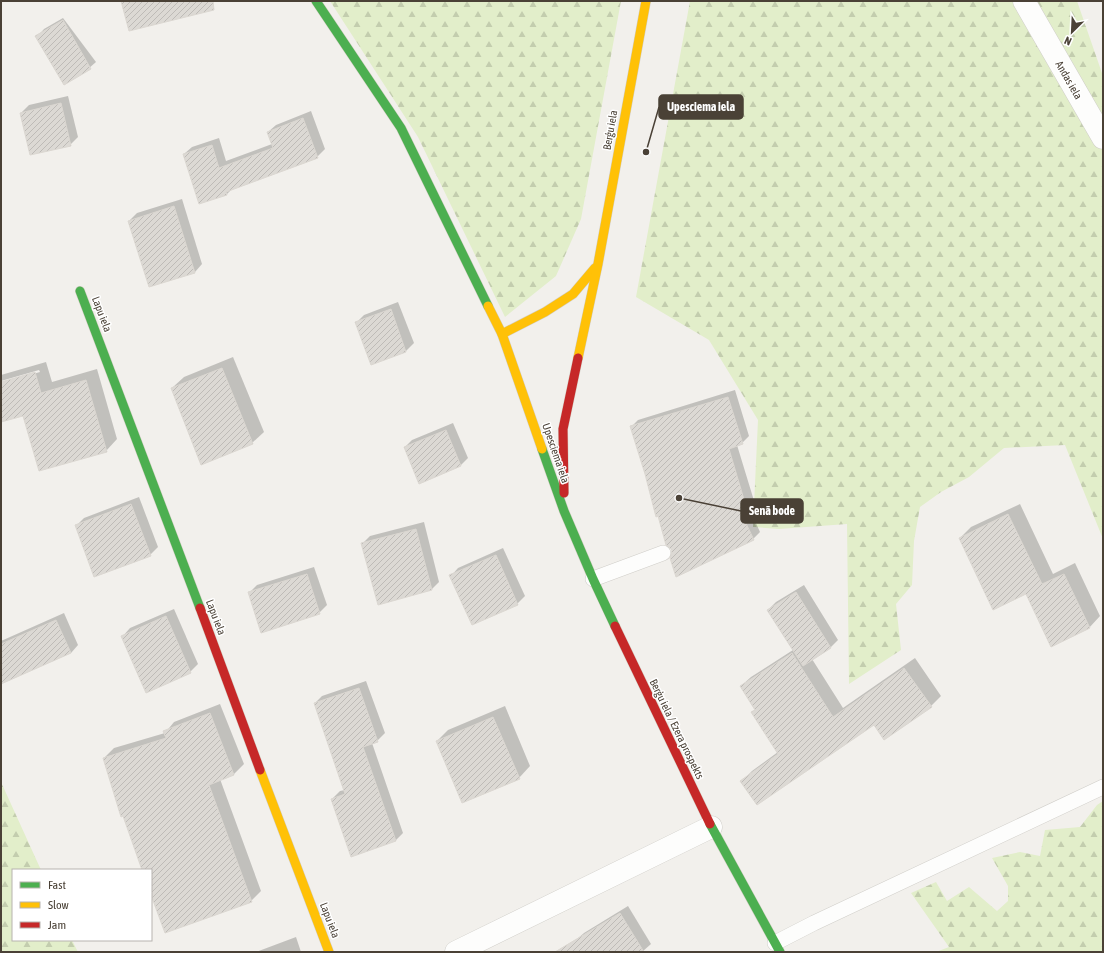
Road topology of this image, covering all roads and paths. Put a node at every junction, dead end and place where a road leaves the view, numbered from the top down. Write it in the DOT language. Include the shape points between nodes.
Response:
graph roads {
  1 [pos="316,1"];
  2 [pos="646,1"];
  3 [pos="1024,1"];
  4 [pos="1103,138"];
  5 [pos="598,264"];
  6 [pos="80,291"];
  7 [pos="502,334"];
  8 [pos="564,511"];
  9 [pos="663,553"];
  10 [pos="593,579"];
  11 [pos="1103,787"];
  12 [pos="711,826"];
  13 [pos="778,948"];
  14 [pos="329,952"];
  15 [pos="456,952"];
  1 -- 7 [label="street, Upesciema iela" via="401,128"];
  2 -- 5 [label="street, Berģu iela"];
  3 -- 4 [label="street, Andas iela"];
  5 -- 7 [label="street, Berģu iela" via="573,294"];
  5 -- 8 [label="street, Berģu iela" via="563,429"];
  6 -- 14 [label="street, Lapu iela"];
  7 -- 8 [label="street, Upesciema iela"];
  8 -- 10 [label="street, Berģu iela / Ezera prospekts"];
  9 -- 10 [label="lane"];
  10 -- 12 [label="street, Berģu iela / Ezera prospekts"];
  11 -- 13 [label="lane" via="814,923"];
  12 -- 13 [label="street, Berģu iela / Ezera prospekts"];
  12 -- 15 [label="street"];
}
